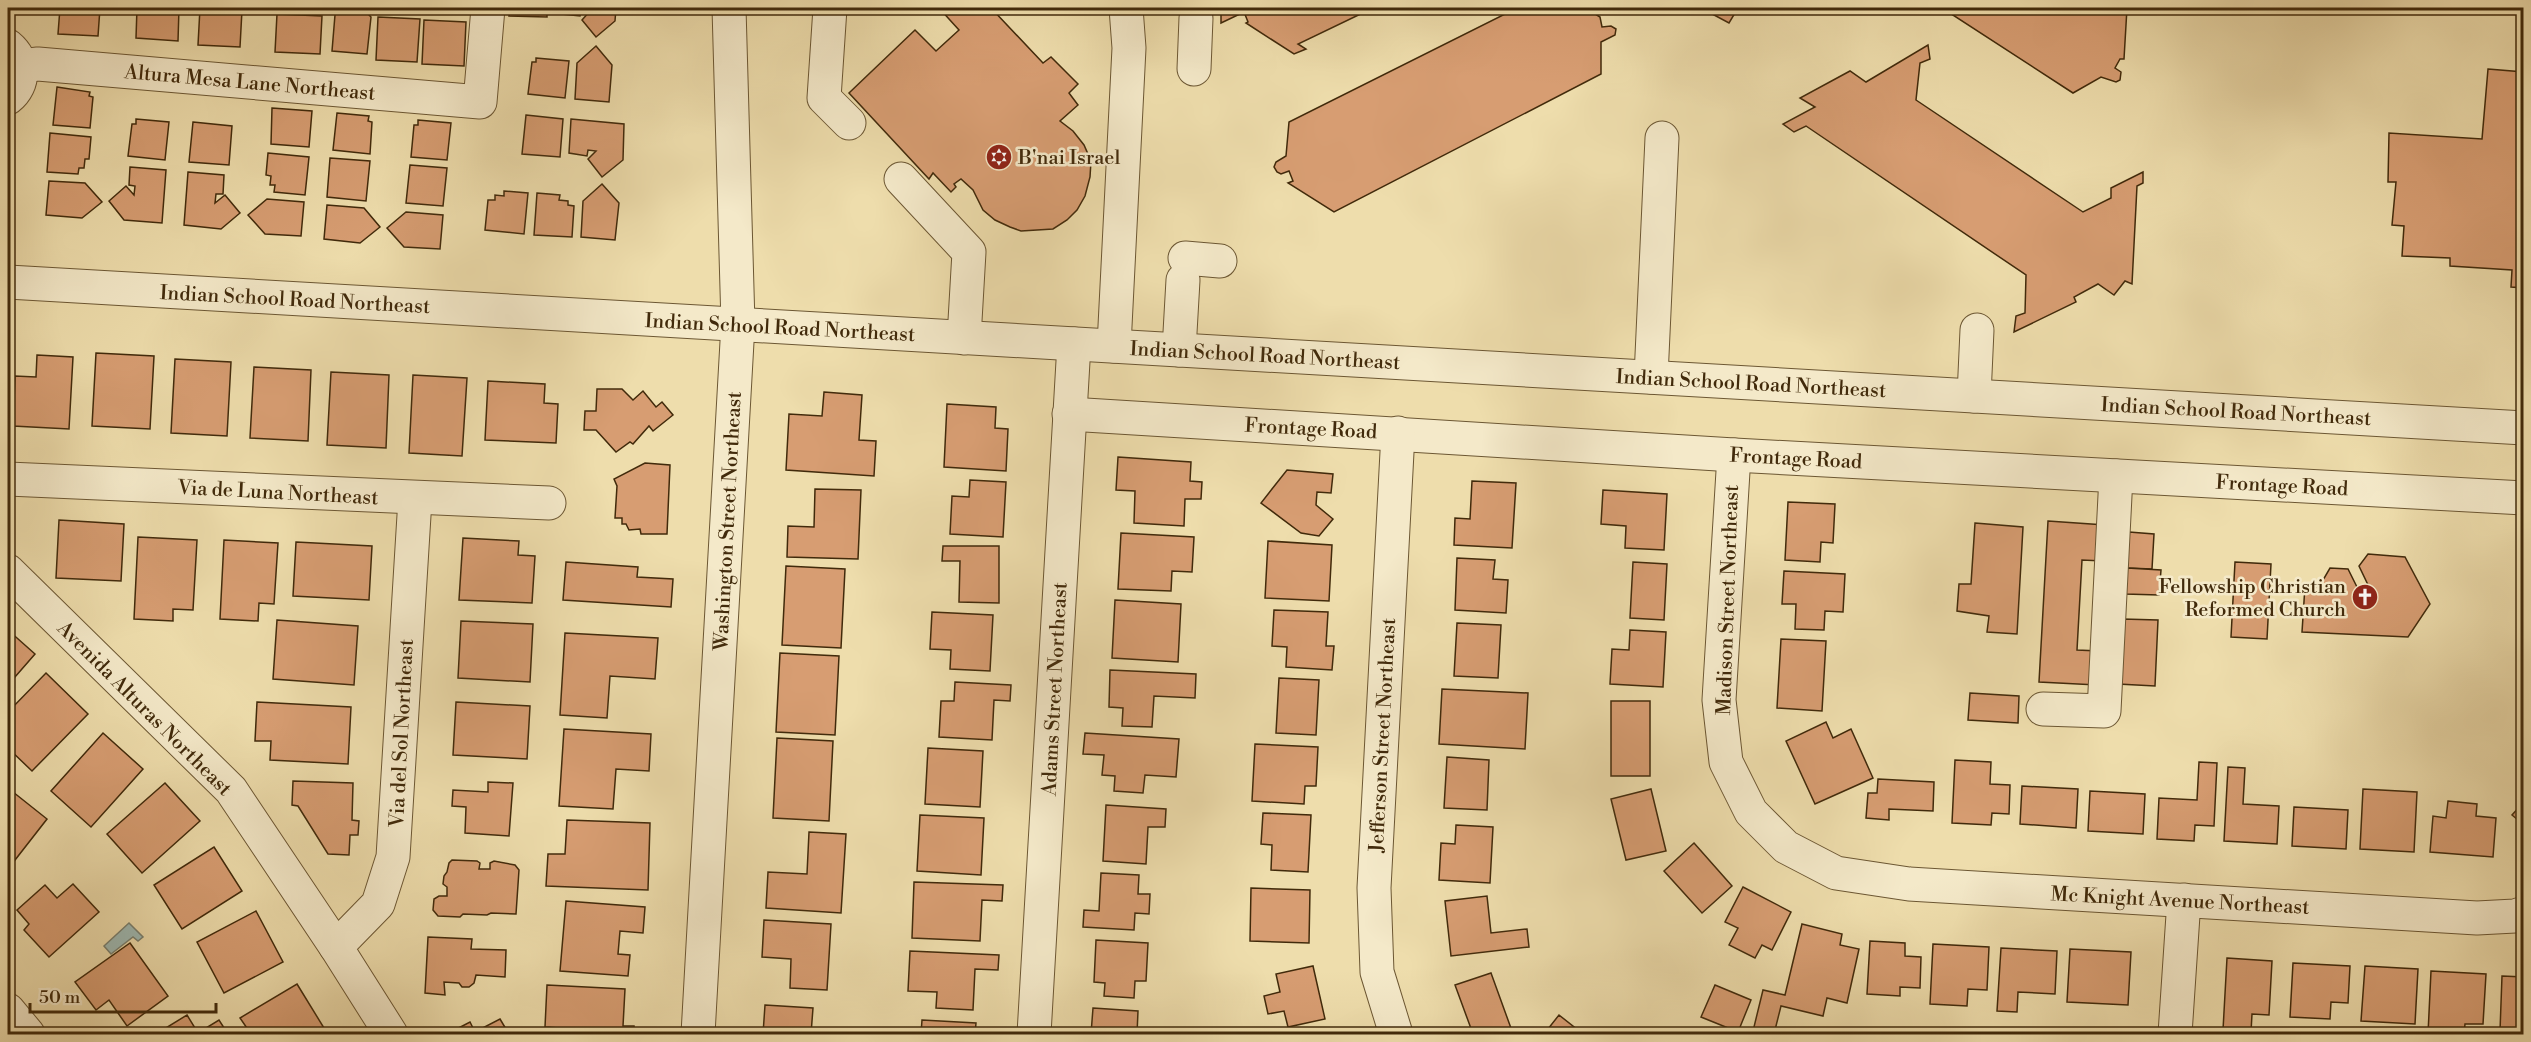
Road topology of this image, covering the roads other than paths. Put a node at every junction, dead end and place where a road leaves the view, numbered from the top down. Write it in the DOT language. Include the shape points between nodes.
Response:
graph roads {
  1 [pos="488,8"];
  2 [pos="729,8"];
  3 [pos="830,8"];
  4 [pos="1126,8"];
  5 [pos="1196,18"];
  6 [pos="1194,69"];
  7 [pos="11,85"];
  8 [pos="849,123"];
  9 [pos="1662,138"];
  10 [pos="902,179"];
  11 [pos="1220,261"];
  12 [pos="8,282"];
  13 [pos="738,324"];
  14 [pos="1977,330"];
  15 [pos="964,338"];
  16 [pos="1074,344"];
  17 [pos="1114,346"];
  18 [pos="1179,350"];
  19 [pos="1651,377"];
  20 [pos="1974,396"];
  21 [pos="1070,414"];
  22 [pos="2523,428"];
  23 [pos="1398,433"];
  24 [pos="1734,455"];
  25 [pos="2116,476"];
  26 [pos="8,479"];
  27 [pos="2523,498"];
  28 [pos="415,499"];
  29 [pos="549,503"];
  30 [pos="8,571"];
  31 [pos="2043,708"];
  32 [pos="1836,873"];
  33 [pos="2184,900"];
  34 [pos="2523,913"];
  35 [pos="336,947"];
  36 [pos="8,1011"];
  37 [pos="28,1035"];
  38 [pos="391,1035"];
  39 [pos="698,1035"];
  40 [pos="1034,1035"];
  41 [pos="1396,1035"];
  42 [pos="2175,1035"];
  1 -- 7 [label="street, Altura Mesa Lane Northeast" via="480,102 39,64"];
  2 -- 13 [label="street, Washington Street Northeast"];
  3 -- 8 [label="street" via="824,98"];
  4 -- 17 [label="street" via="1129,48"];
  5 -- 6 [label="street"];
  9 -- 19 [label="street"];
  10 -- 15 [label="street" via="969,252"];
  11 -- 18 [label="street" via="1184,269"];
  12 -- 13 [label="street, Indian School Road Northeast"];
  13 -- 15 [label="street, Indian School Road Northeast"];
  13 -- 39 [label="street, Washington Street Northeast"];
  14 -- 20 [label="street"];
  15 -- 16 [label="street, Indian School Road Northeast"];
  16 -- 17 [label="street, Indian School Road Northeast"];
  16 -- 21 [label="street, Adams Street Northeast"];
  17 -- 18 [label="street, Indian School Road Northeast"];
  18 -- 19 [label="street, Indian School Road Northeast"];
  19 -- 20 [label="street, Indian School Road Northeast"];
  20 -- 22 [label="street, Indian School Road Northeast"];
  21 -- 23 [label="street, Frontage Road"];
  21 -- 40 [label="street, Adams Street Northeast"];
  23 -- 24 [label="street, Frontage Road"];
  23 -- 41 [label="street, Jefferson Street Northeast" via="1374,888 1377,972"];
  24 -- 25 [label="street, Frontage Road"];
  24 -- 32 [label="street, Madison Street Northeast" via="1719,700 1726,762 1751,812 1786,847"];
  25 -- 27 [label="street, Frontage Road"];
  25 -- 31 [label="street" via="2104,711"];
  26 -- 28 [label="street, Via de Luna Northeast"];
  28 -- 29 [label="street, Via de Luna Northeast"];
  28 -- 35 [label="street, Via del Sol Northeast" via="393,857 378,904"];
  30 -- 35 [label="street, Avenida Alturas Northeast" via="231,790"];
  32 -- 33 [label="street, Mc Knight Avenue Northeast" via="1910,884"];
  33 -- 34 [label="street, Mc Knight Avenue Northeast" via="2477,918"];
  33 -- 42 [label="street"];
  35 -- 38 [label="street, Avenida Alturas Northeast"];
  36 -- 37 [label="street"];
}
